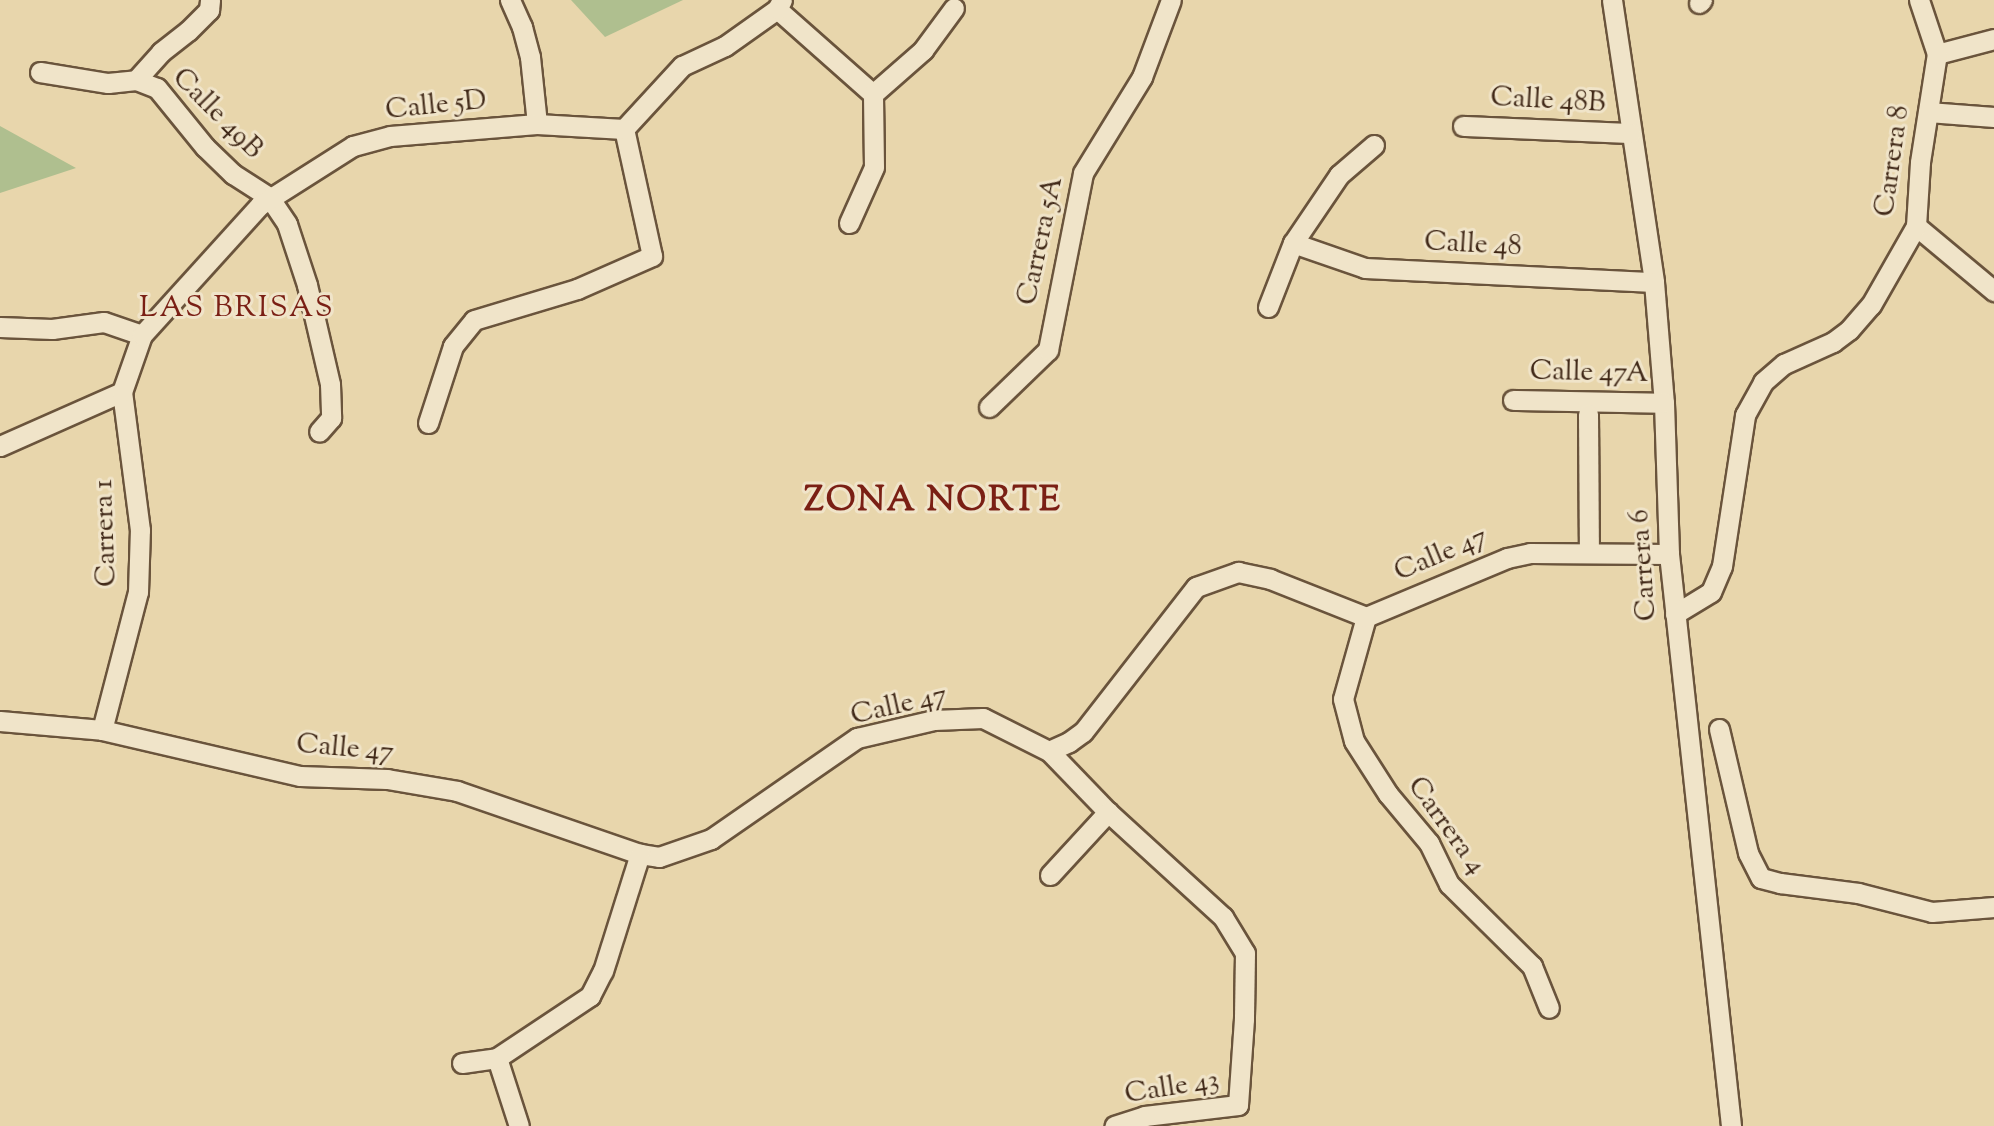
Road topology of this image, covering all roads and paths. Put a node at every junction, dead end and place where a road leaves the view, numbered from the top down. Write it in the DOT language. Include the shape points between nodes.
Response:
graph roads {
  1 [pos="211,0"];
  2 [pos="510,0"];
  3 [pos="1171,0"];
  4 [pos="1612,0"];
  5 [pos="1919,0"];
  6 [pos="780,5"];
  7 [pos="954,8"];
  8 [pos="1994,39"];
  9 [pos="1937,54"];
  10 [pos="40,72"];
  11 [pos="136,80"];
  12 [pos="873,94"];
  13 [pos="1928,112"];
  14 [pos="1994,117"];
  15 [pos="537,124"];
  16 [pos="1463,126"];
  17 [pos="624,130"];
  18 [pos="1631,133"];
  19 [pos="1374,145"];
  20 [pos="269,197"];
  21 [pos="849,223"];
  22 [pos="1916,226"];
  23 [pos="1293,243"];
  24 [pos="1654,282"];
  25 [pos="1994,291"];
  26 [pos="1268,307"];
  27 [pos="0,327"];
  28 [pos="142,335"];
  29 [pos="122,392"];
  30 [pos="1513,400"];
  31 [pos="1664,403"];
  32 [pos="989,407"];
  33 [pos="1588,414"];
  34 [pos="428,424"];
  35 [pos="319,432"];
  36 [pos="0,446"];
  37 [pos="1589,554"];
  38 [pos="1669,554"];
  39 [pos="1675,614"];
  40 [pos="1366,617"];
  41 [pos="0,721"];
  42 [pos="1719,729"];
  43 [pos="102,730"];
  44 [pos="1049,751"];
  45 [pos="1108,813"];
  46 [pos="640,854"];
  47 [pos="1051,875"];
  48 [pos="1994,907"];
  49 [pos="1549,1008"];
  50 [pos="497,1058"];
  51 [pos="462,1063"];
  52 [pos="1238,1105"];
  53 [pos="519,1126"];
  54 [pos="1115,1126"];
  55 [pos="1731,1126"];
  1 -- 11 [label="street" via="209,10"];
  2 -- 15 [label="street" via="530,57"];
  3 -- 32 [label="street, Carrera 5A" via="1142,77 1083,173 1048,350"];
  4 -- 18 [label="street, Carrera 6"];
  5 -- 9 [label="street, Carrera 8"];
  6 -- 12 [label="street"];
  6 -- 17 [label="street" via="725,46 682,66"];
  7 -- 12 [label="street" via="923,50"];
  8 -- 9 [label="street"];
  9 -- 13 [label="street, Carrera 8"];
  10 -- 11 [label="street, Calle 49B" via="108,83"];
  11 -- 20 [label="street, Calle 49B" via="157,88 205,147 233,174"];
  12 -- 21 [label="street" via="874,167"];
  13 -- 14 [label="street"];
  13 -- 22 [label="street, Carrera 8"];
  15 -- 17 [label="street, Calle 5D"];
  15 -- 20 [label="street, Calle 5D" via="390,136 353,146"];
  16 -- 18 [label="street, Calle 48B"];
  17 -- 34 [label="street" via="652,256 577,289 474,320 453,346"];
  18 -- 24 [label="street, Carrera 6"];
  19 -- 23 [label="street" via="1339,175"];
  20 -- 28 [label="street, Calle 5D"];
  20 -- 35 [label="street" via="286,224 307,285 330,384 331,418"];
  22 -- 25 [label="street"];
  22 -- 39 [label="street, Carrera 8" via="1871,305 1849,330 1784,365 1763,382 1745,415 1723,566 1711,592"];
  23 -- 24 [label="street, Calle 48" via="1365,268"];
  23 -- 26 [label="street"];
  24 -- 31 [label="street, Carrera 6"];
  27 -- 28 [label="street" via="52,329 104,322"];
  28 -- 29 [label="street, Carrera 1"];
  29 -- 36 [label="street"];
  29 -- 43 [label="street, Carrera 1" via="140,530 138,592"];
  30 -- 31 [label="street, Calle 47A"];
  31 -- 38 [label="street, Carrera 6"];
  33 -- 37 [label="street"];
  37 -- 38 [label="street, Calle 47"];
  37 -- 40 [label="street, Calle 47" via="1530,553 1507,558"];
  38 -- 39 [label="street, Carrera 6"];
  39 -- 55 [label="street, Carrera 6"];
  40 -- 44 [label="street" via="1270,579 1238,572 1196,587 1083,732"];
  40 -- 49 [label="street, Carrera 4" via="1343,699 1354,741 1388,794 1429,843 1449,884 1532,967"];
  41 -- 43 [label="street, Calle 47"];
  42 -- 48 [label="street" via="1748,853 1761,878 1858,892 1932,912"];
  43 -- 46 [label="street, Calle 47" via="300,776 387,779 457,791"];
  44 -- 45 [label="street, Calle 47"];
  44 -- 46 [label="street, Calle 47" via="983,718 934,720 858,738 711,839 659,857"];
  45 -- 47 [label="street"];
  45 -- 52 [label="street, Calle 47" via="1223,917 1245,953"];
  46 -- 50 [label="street" via="603,971 590,996"];
  50 -- 51 [label="street"];
  50 -- 53 [label="street"];
  52 -- 54 [label="street, Calle 43" via="1145,1116"];
}
